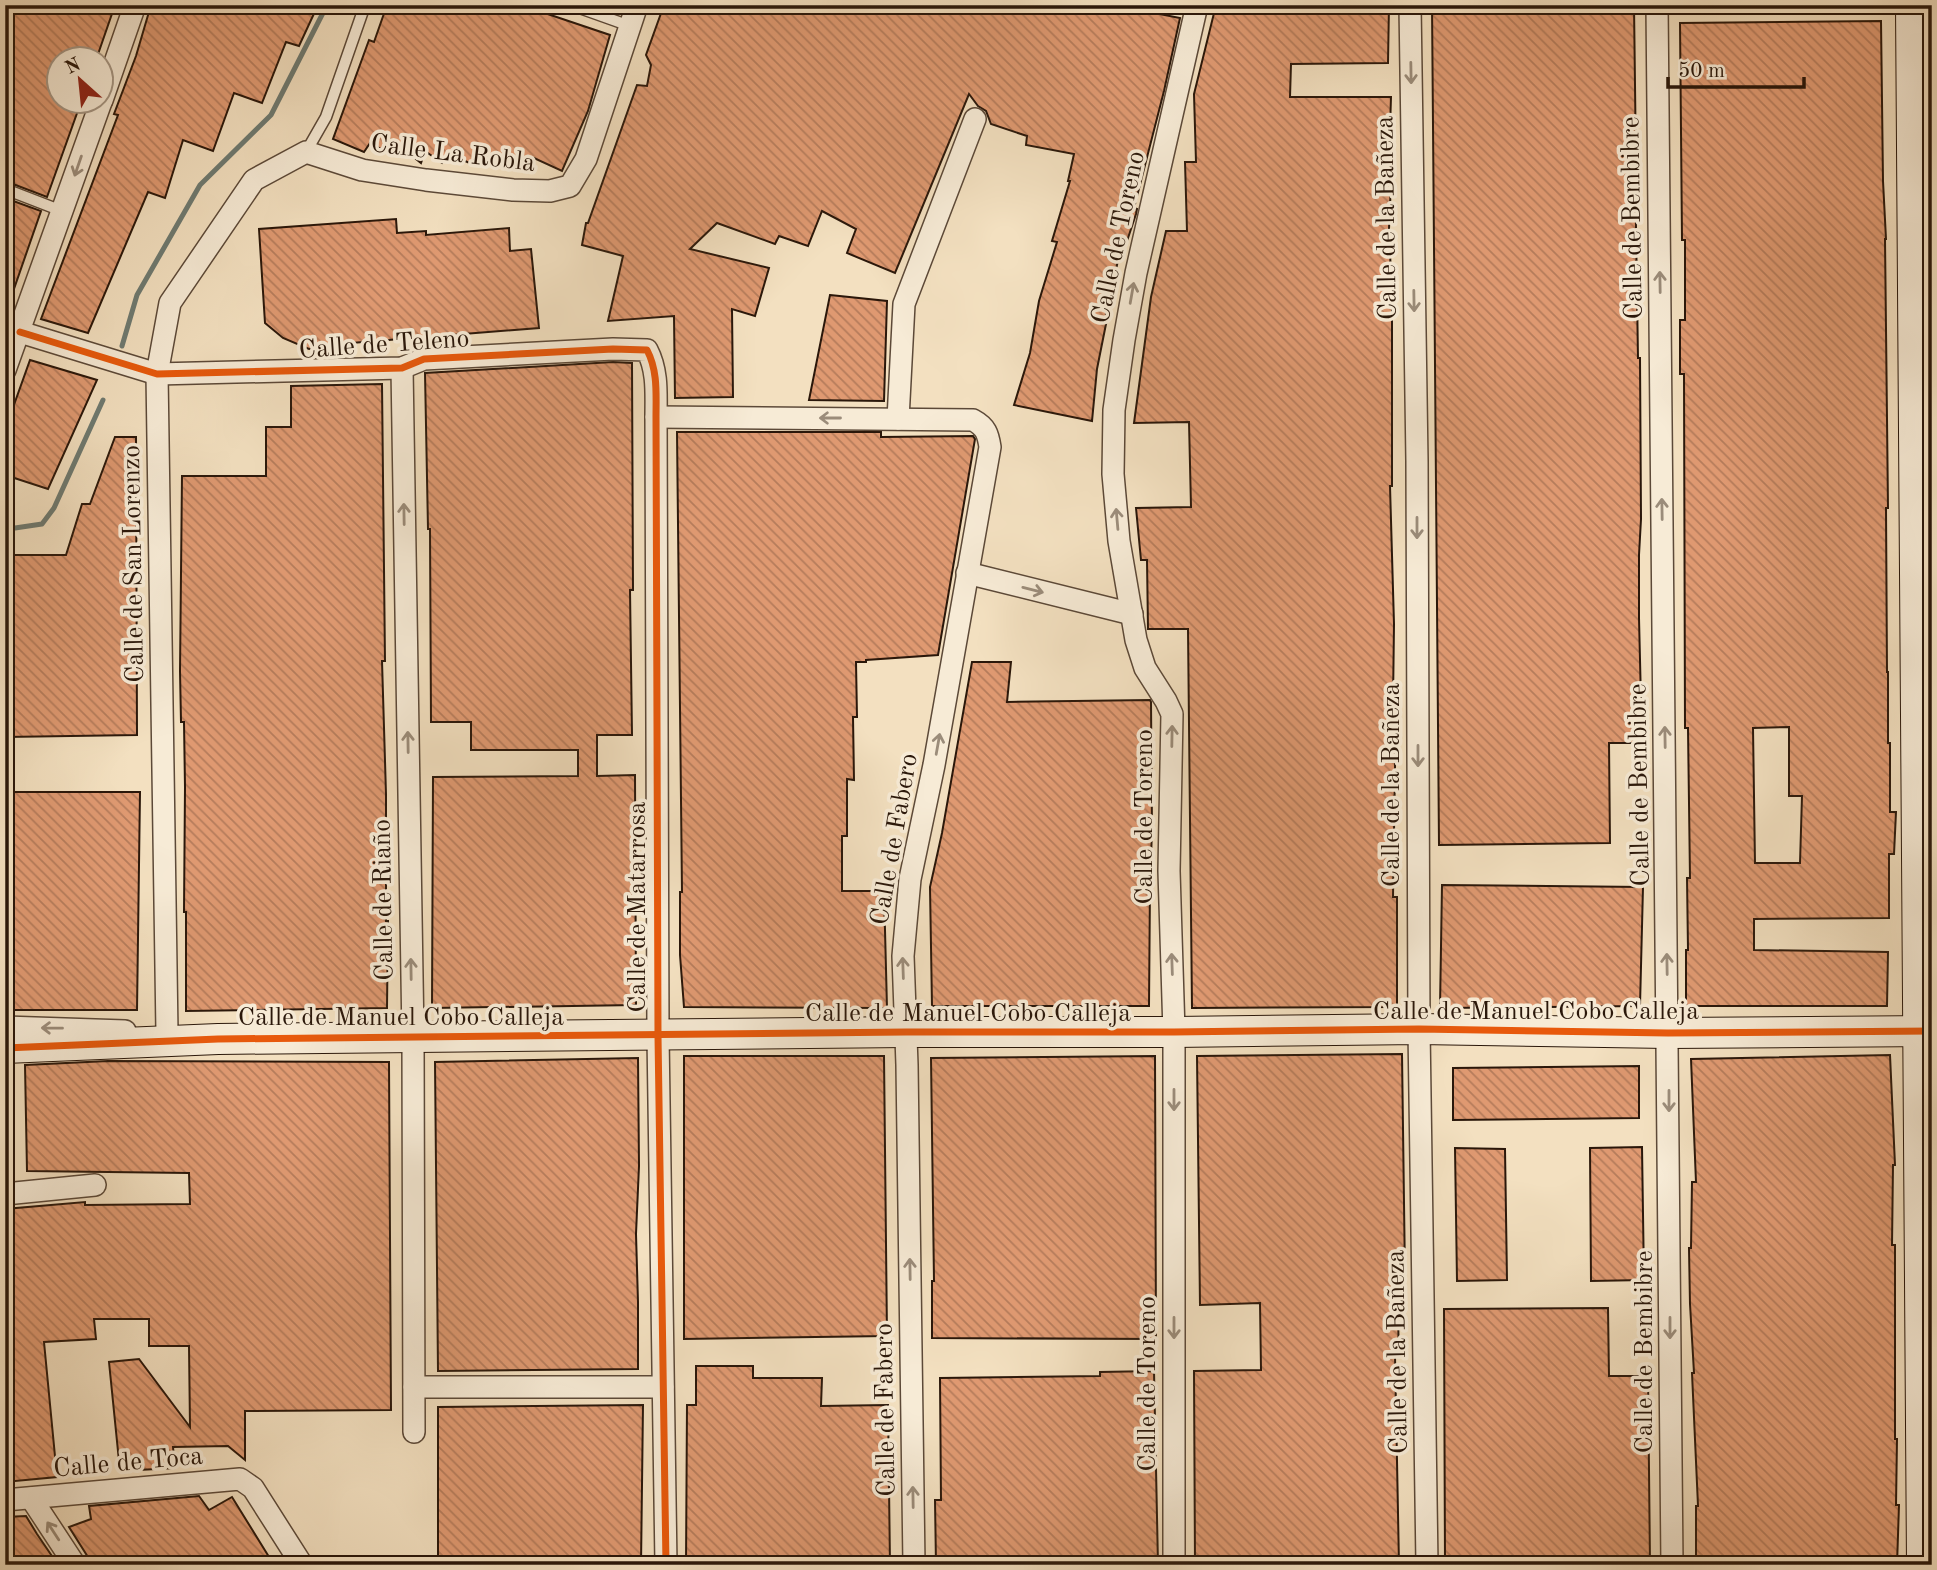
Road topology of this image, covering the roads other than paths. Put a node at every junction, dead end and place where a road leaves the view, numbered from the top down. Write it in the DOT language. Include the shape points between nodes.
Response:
graph roads {
  1 [pos="135,5"];
  2 [pos="365,5"];
  3 [pos="571,5"];
  4 [pos="637,5"];
  5 [pos="1197,5"];
  6 [pos="1410,5"];
  7 [pos="1657,5"];
  8 [pos="1911,5"];
  9 [pos="630,26"];
  10 [pos="116,59"];
  11 [pos="96,116"];
  12 [pos="975,119"];
  13 [pos="306,152"];
  14 [pos="5,189"];
  15 [pos="62,211"];
  16 [pos="20,332"];
  17 [pos="401,368"];
  18 [pos="5,370"];
  19 [pos="157,374"];
  20 [pos="656,417"];
  21 [pos="898,419"];
  22 [pos="967,573"];
  23 [pos="1132,614"];
  24 [pos="5,1027"];
  25 [pos="1419,1029"];
  26 [pos="906,1032"];
  27 [pos="1174,1032"];
  28 [pos="1668,1032"];
  29 [pos="1926,1032"];
  30 [pos="167,1033"];
  31 [pos="658,1035"];
  32 [pos="413,1037"];
  33 [pos="218,1039"];
  34 [pos="5,1048"];
  35 [pos="94,1185"];
  36 [pos="5,1194"];
  37 [pos="414,1387"];
  38 [pos="663,1387"];
  39 [pos="414,1432"];
  40 [pos="32,1498"];
  41 [pos="5,1500"];
  42 [pos="75,1565"];
  43 [pos="302,1565"];
  44 [pos="666,1565"];
  45 [pos="914,1565"];
  46 [pos="1174,1565"];
  47 [pos="1427,1565"];
  48 [pos="1672,1565"];
  49 [pos="1922,1565"];
  1 -- 10 [label="street"];
  2 -- 13 [label="lane" via="327,117"];
  3 -- 9 [label="lane"];
  4 -- 9 [label="street, Calle La Robla"];
  23 -- 5 [label="street, Calle de Toreno, one-way" via="1113,474 1114,410 1136,273"];
  6 -- 25 [label="street, Calle de la Bañeza, one-way"];
  28 -- 7 [label="street, Calle de Bembibre, one-way"];
  8 -- 29 [label="street"];
  9 -- 13 [label="street, Calle La Robla" via="586,159 570,186 550,191 513,190 426,180 362,170"];
  11 -- 15 [label="street, one-way"];
  12 -- 21 [label="street" via="904,304"];
  13 -- 19 [label="street, Calle de San Lorenzo" via="254,180 170,303"];
  14 -- 15 [label="lane"];
  15 -- 16 [label="street"];
  16 -- 18 [label="street"];
  16 -- 19 [label="street, Calle de Teleno"];
  17 -- 19 [label="street, Calle de Teleno"];
  17 -- 20 [label="street, Calle de Teleno" via="424,359 647,351 655,373"];
  32 -- 17 [label="street, Calle de Riaño, one-way"];
  19 -- 30 [label="street, Calle de San Lorenzo"];
  21 -- 20 [label="street, one-way"];
  20 -- 31 [label="street, Calle de Matarrosa"];
  21 -- 22 [label="street, Calle de Fabero" via="974,420 988,434 990,447"];
  22 -- 23 [label="street, one-way"];
  26 -- 22 [label="street, Calle de Fabero, one-way" via="903,956 910,879"];
  27 -- 23 [label="street, Calle de Toreno, one-way" via="1169,871 1172,714 1145,668"];
  30 -- 24 [label="street, Calle de Manuel Cobo Calleja, one-way"];
  25 -- 27 [label="street, Calle de Manuel Cobo Calleja"];
  25 -- 28 [label="street, Calle de Manuel Cobo Calleja"];
  25 -- 47 [label="street, Calle de la Bañeza"];
  26 -- 27 [label="street, Calle de Manuel Cobo Calleja"];
  26 -- 31 [label="street, Calle de Manuel Cobo Calleja"];
  45 -- 26 [label="street, Calle de Fabero, one-way"];
  27 -- 46 [label="street, Calle de Toreno, one-way"];
  28 -- 29 [label="street, Calle de Manuel Cobo Calleja"];
  28 -- 48 [label="street, Calle de Bembibre, one-way"];
  29 -- 49 [label="street"];
  30 -- 33 [label="street, Calle de Manuel Cobo Calleja"];
  31 -- 32 [label="street, Calle de Manuel Cobo Calleja"];
  31 -- 38 [label="street, Calle de Matarrosa"];
  32 -- 33 [label="street, Calle de Manuel Cobo Calleja"];
  32 -- 37 [label="street, Calle de Riaño"];
  33 -- 34 [label="street, Calle de Manuel Cobo Calleja"];
  35 -- 36 [label="street"];
  37 -- 38 [label="street"];
  37 -- 39 [label="street, Calle de Riaño"];
  38 -- 44 [label="street, Calle de Matarrosa"];
  40 -- 41 [label="street, Calle de Toca"];
  42 -- 40 [label="street, one-way"];
  40 -- 43 [label="street, Calle de Toca" via="240,1479 253,1488"];
}
